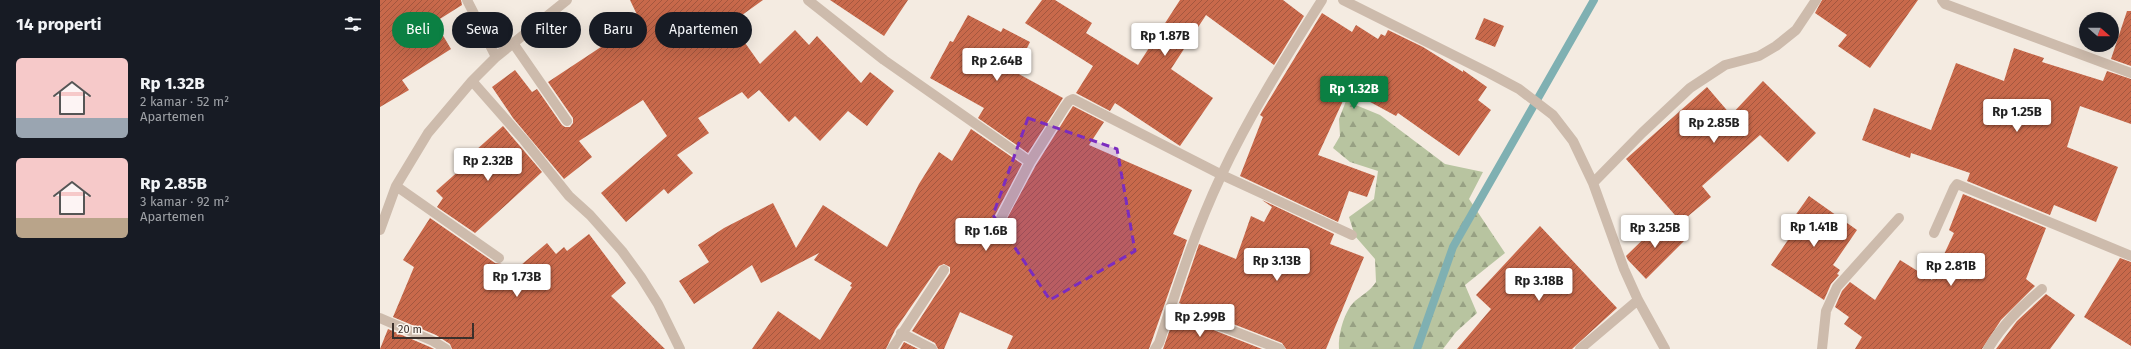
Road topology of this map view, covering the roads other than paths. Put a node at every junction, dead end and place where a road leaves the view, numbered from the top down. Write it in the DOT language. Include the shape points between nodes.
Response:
graph roads {
  1 [pos="467,0"];
  2 [pos="567,0"];
  3 [pos="808,0"];
  4 [pos="1322,0"];
  5 [pos="1343,0"];
  6 [pos="1816,0"];
  7 [pos="1942,0"];
  8 [pos="513,43"];
  9 [pos="507,48"];
  10 [pos="496,57"];
  11 [pos="2131,73"];
  12 [pos="472,81"];
  13 [pos="567,121"];
  14 [pos="1030,162"];
  15 [pos="1222,175"];
  16 [pos="1593,183"];
  17 [pos="396,186"];
  18 [pos="1898,218"];
  19 [pos="1000,220"];
  20 [pos="380,230"];
  21 [pos="1934,233"];
  22 [pos="1352,235"];
  23 [pos="2131,256"];
  24 [pos="499,258"];
  25 [pos="944,270"];
  26 [pos="2042,289"];
  27 [pos="1638,300"];
  28 [pos="1170,308"];
  29 [pos="380,318"];
  30 [pos="901,333"];
  31 [pos="446,349"];
  32 [pos="680,349"];
  33 [pos="892,349"];
  34 [pos="932,349"];
  35 [pos="1155,349"];
  36 [pos="1280,349"];
  37 [pos="1580,349"];
  38 [pos="1665,349"];
  39 [pos="1822,349"];
  40 [pos="1988,349"];
  1 -- 10 [label="street"];
  2 -- 8 [label="street"];
  3 -- 14 [label="street" via="884,60"];
  4 -- 15 [label="street" via="1273,79"];
  5 -- 16 [label="street" via="1518,89 1553,115 1573,141"];
  6 -- 16 [label="street" via="1796,30 1776,46 1759,56 1725,64 1690,88"];
  7 -- 11 [label="street" via="1945,4"];
  8 -- 13 [label="street"];
  9 -- 10 [label="street"];
  10 -- 12 [label="street"];
  12 -- 17 [label="street" via="428,133"];
  12 -- 32 [label="street" via="569,196 622,251 658,304"];
  14 -- 15 [label="street" via="1064,108 1073,99"];
  14 -- 19 [label="street"];
  15 -- 22 [label="street"];
  15 -- 28 [label="street" via="1180,274"];
  16 -- 27 [label="street"];
  17 -- 20 [label="street"];
  17 -- 24 [label="street"];
  18 -- 39 [label="street" via="1837,288 1826,311"];
  21 -- 23 [label="street" via="1957,184"];
  25 -- 30 [label="street"];
  26 -- 40 [label="street" via="2020,308 1995,336"];
  27 -- 37 [label="street"];
  27 -- 38 [label="street"];
  28 -- 35 [label="street"];
  28 -- 36 [label="street"];
  29 -- 31 [label="street"];
  30 -- 33 [label="street"];
  30 -- 34 [label="street"];
}
